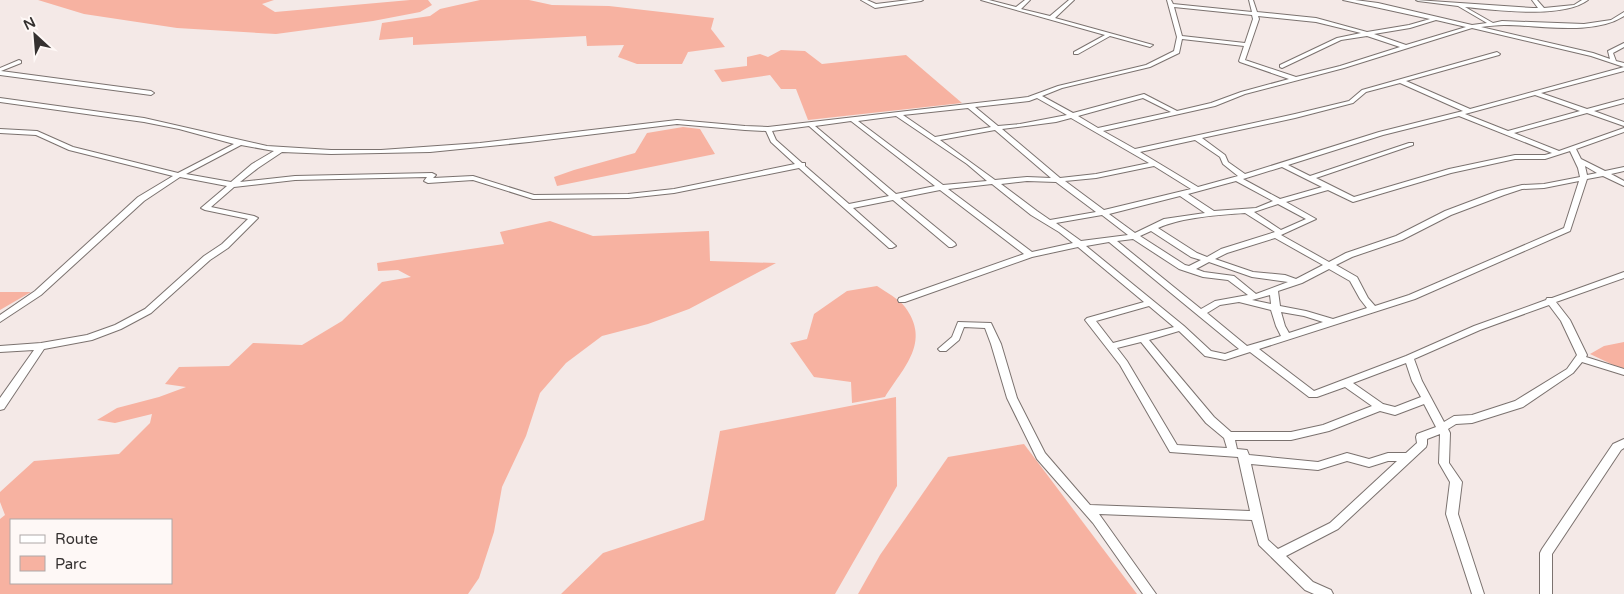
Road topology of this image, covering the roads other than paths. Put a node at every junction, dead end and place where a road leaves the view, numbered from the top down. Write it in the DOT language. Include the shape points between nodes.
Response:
graph roads {
  1 [pos="863,0"];
  2 [pos="921,0"];
  3 [pos="983,0"];
  4 [pos="1028,0"];
  5 [pos="1072,0"];
  6 [pos="1251,0"];
  7 [pos="1345,0"];
  8 [pos="1418,0"];
  9 [pos="1534,0"];
  10 [pos="1586,0"];
  11 [pos="1170,3"];
  12 [pos="1453,3"];
  13 [pos="1017,9"];
  14 [pos="1543,10"];
  15 [pos="1254,13"];
  16 [pos="1624,14"];
  17 [pos="1050,18"];
  18 [pos="1435,18"];
  19 [pos="1493,24"];
  20 [pos="1471,27"];
  21 [pos="1366,33"];
  22 [pos="1110,34"];
  23 [pos="1180,36"];
  24 [pos="1150,45"];
  25 [pos="1247,45"];
  26 [pos="1551,45"];
  27 [pos="1624,45"];
  28 [pos="1405,48"];
  29 [pos="1076,53"];
  30 [pos="1497,54"];
  31 [pos="19,62"];
  32 [pos="1614,62"];
  33 [pos="1282,66"];
  34 [pos="1624,67"];
  35 [pos="0,72"];
  36 [pos="1296,79"];
  37 [pos="1403,82"];
  38 [pos="151,93"];
  39 [pos="1537,94"];
  40 [pos="1038,96"];
  41 [pos="0,100"];
  42 [pos="1624,101"];
  43 [pos="970,106"];
  44 [pos="1469,111"];
  45 [pos="1586,111"];
  46 [pos="1178,113"];
  47 [pos="897,114"];
  48 [pos="1459,114"];
  49 [pos="1073,115"];
  50 [pos="852,120"];
  51 [pos="810,124"];
  52 [pos="1624,124"];
  53 [pos="996,128"];
  54 [pos="768,129"];
  55 [pos="1097,130"];
  56 [pos="1624,130"];
  57 [pos="0,131"];
  58 [pos="1508,133"];
  59 [pos="1197,138"];
  60 [pos="933,139"];
  61 [pos="240,143"];
  62 [pos="1411,144"];
  63 [pos="1572,149"];
  64 [pos="280,150"];
  65 [pos="1134,151"];
  66 [pos="1559,153"];
  67 [pos="1580,161"];
  68 [pos="1155,164"];
  69 [pos="1281,164"];
  70 [pos="802,165"];
  71 [pos="1624,168"];
  72 [pos="1607,174"];
  73 [pos="179,175"];
  74 [pos="1240,178"];
  75 [pos="1310,178"];
  76 [pos="1584,178"];
  77 [pos="1058,180"];
  78 [pos="993,182"];
  79 [pos="1624,184"];
  80 [pos="235,185"];
  81 [pos="942,188"];
  82 [pos="1328,188"];
  83 [pos="1197,190"];
  84 [pos="1182,194"];
  85 [pos="896,197"];
  86 [pos="1277,202"];
  87 [pos="847,207"];
  88 [pos="1247,211"];
  89 [pos="1102,213"];
  90 [pos="1213,214"];
  91 [pos="1050,222"];
  92 [pos="1152,228"];
  93 [pos="1278,234"];
  94 [pos="1134,236"];
  95 [pos="1110,240"];
  96 [pos="1080,244"];
  97 [pos="952,245"];
  98 [pos="892,246"];
  99 [pos="1030,255"];
  100 [pos="1206,259"];
  101 [pos="1332,265"];
  102 [pos="1190,269"];
  103 [pos="1624,275"];
  104 [pos="1295,282"];
  105 [pos="1274,290"];
  106 [pos="1255,296"];
  107 [pos="902,300"];
  108 [pos="1237,300"];
  109 [pos="1550,300"];
  110 [pos="1150,303"];
  111 [pos="1276,309"];
  112 [pos="1372,309"];
  113 [pos="1200,313"];
  114 [pos="0,319"];
  115 [pos="1332,322"];
  116 [pos="1181,328"];
  117 [pos="1287,337"];
  118 [pos="1144,338"];
  119 [pos="41,346"];
  120 [pos="1111,347"];
  121 [pos="1248,348"];
  122 [pos="0,349"];
  123 [pos="943,349"];
  124 [pos="1409,358"];
  125 [pos="1580,358"];
  126 [pos="1624,372"];
  127 [pos="1345,382"];
  128 [pos="1427,399"];
  129 [pos="0,406"];
  130 [pos="1380,407"];
  131 [pos="1443,428"];
  132 [pos="1230,436"];
  133 [pos="1624,443"];
  134 [pos="1233,452"];
  135 [pos="1407,457"];
  136 [pos="1245,459"];
  137 [pos="1087,509"];
  138 [pos="1257,516"];
  139 [pos="1277,555"];
  140 [pos="1150,594"];
  141 [pos="1327,594"];
  142 [pos="1478,594"];
  143 [pos="1546,594"];
  1 -- 2 [label="street" via="875,6"];
  3 -- 13 [label="street"];
  4 -- 13 [label="street"];
  5 -- 17 [label="street"];
  6 -- 15 [label="street"];
  7 -- 18 [label="street"];
  8 -- 12 [label="street"];
  9 -- 14 [label="street"];
  10 -- 14 [label="street" via="1570,8"];
  11 -- 15 [label="street"];
  11 -- 23 [label="street"];
  12 -- 14 [label="street"];
  12 -- 19 [label="street"];
  13 -- 17 [label="street"];
  15 -- 21 [label="street" via="1316,20"];
  15 -- 25 [label="street" via="1256,19"];
  16 -- 19 [label="street" via="1613,21 1584,26"];
  17 -- 22 [label="street"];
  18 -- 20 [label="street"];
  18 -- 21 [label="street" via="1410,26"];
  19 -- 20 [label="street"];
  19 -- 26 [label="street"];
  20 -- 26 [label="street"];
  20 -- 28 [label="street"];
  21 -- 28 [label="street"];
  21 -- 33 [label="street" via="1339,39"];
  22 -- 24 [label="street"];
  22 -- 29 [label="street"];
  23 -- 25 [label="street"];
  23 -- 40 [label="street" via="1177,52 1148,66 1060,86"];
  25 -- 36 [label="street" via="1242,61"];
  26 -- 32 [label="street"];
  27 -- 32 [label="street" via="1610,52"];
  28 -- 36 [label="street"];
  30 -- 37 [label="street"];
  31 -- 35 [label="street"];
  32 -- 34 [label="street"];
  34 -- 39 [label="street"];
  35 -- 38 [label="street"];
  36 -- 46 [label="street"];
  37 -- 44 [label="street"];
  37 -- 59 [label="street" via="1364,91 1351,102"];
  39 -- 44 [label="street"];
  39 -- 45 [label="street"];
  40 -- 43 [label="street"];
  40 -- 49 [label="street"];
  41 -- 61 [label="street" via="165,124"];
  42 -- 45 [label="street"];
  43 -- 47 [label="street"];
  43 -- 53 [label="street"];
  44 -- 48 [label="street"];
  45 -- 52 [label="street"];
  45 -- 58 [label="street"];
  46 -- 49 [label="street" via="1144,96"];
  46 -- 55 [label="street"];
  47 -- 50 [label="street"];
  47 -- 60 [label="street"];
  48 -- 58 [label="street"];
  48 -- 69 [label="street" via="1382,133"];
  49 -- 53 [label="street"];
  49 -- 55 [label="street"];
  50 -- 51 [label="street"];
  50 -- 81 [label="street"];
  51 -- 54 [label="street"];
  51 -- 85 [label="street"];
  53 -- 60 [label="street"];
  53 -- 77 [label="street"];
  54 -- 64 [label="street" via="740,130 676,122 368,154"];
  54 -- 70 [label="street" via="773,141"];
  55 -- 65 [label="street"];
  56 -- 63 [label="street"];
  57 -- 73 [label="street" via="37,133 71,149"];
  58 -- 66 [label="street"];
  59 -- 65 [label="street"];
  59 -- 74 [label="street" via="1223,156 1224,162"];
  60 -- 78 [label="street"];
  61 -- 64 [label="street"];
  61 -- 73 [label="street"];
  62 -- 75 [label="street"];
  63 -- 66 [label="street"];
  63 -- 67 [label="street"];
  64 -- 80 [label="street" via="255,166"];
  65 -- 68 [label="street"];
  66 -- 67 [label="street"];
  66 -- 82 [label="street" via="1545,157 1515,157 1449,171 1353,200"];
  67 -- 72 [label="street"];
  67 -- 76 [label="street"];
  68 -- 77 [label="street"];
  68 -- 83 [label="street"];
  69 -- 74 [label="street"];
  69 -- 75 [label="street"];
  70 -- 80 [label="street" via="674,191 628,196 533,197 474,178 428,181 432,175 295,178"];
  70 -- 87 [label="street"];
  71 -- 72 [label="street"];
  72 -- 76 [label="street"];
  72 -- 79 [label="street"];
  73 -- 80 [label="street"];
  73 -- 114 [label="street" via="142,199 38,293"];
  74 -- 83 [label="street"];
  74 -- 86 [label="street"];
  75 -- 82 [label="street"];
  76 -- 101 [label="street" via="1502,193 1448,213 1399,238 1349,255"];
  76 -- 112 [label="street" via="1567,229 1446,284"];
  77 -- 78 [label="street" via="1027,178"];
  77 -- 89 [label="street"];
  78 -- 81 [label="street"];
  78 -- 91 [label="street"];
  80 -- 119 [label="street" via="205,208 254,218 148,311 89,338"];
  81 -- 85 [label="street"];
  81 -- 99 [label="street"];
  82 -- 86 [label="street"];
  83 -- 84 [label="street"];
  84 -- 89 [label="street"];
  84 -- 90 [label="street"];
  85 -- 87 [label="street"];
  85 -- 97 [label="street"];
  86 -- 88 [label="street"];
  86 -- 93 [label="street" via="1312,219"];
  87 -- 98 [label="street"];
  88 -- 90 [label="street"];
  88 -- 93 [label="street"];
  89 -- 91 [label="street"];
  89 -- 94 [label="street"];
  90 -- 92 [label="street"];
  91 -- 96 [label="street"];
  92 -- 94 [label="street"];
  92 -- 100 [label="street" via="1194,255"];
  93 -- 100 [label="street"];
  93 -- 101 [label="street"];
  94 -- 95 [label="street"];
  94 -- 102 [label="street"];
  95 -- 96 [label="street"];
  95 -- 113 [label="street"];
  96 -- 99 [label="street"];
  96 -- 110 [label="street"];
  99 -- 107 [label="street"];
  100 -- 102 [label="street"];
  100 -- 104 [label="street" via="1252,274"];
  101 -- 104 [label="street"];
  101 -- 112 [label="street" via="1354,279"];
  102 -- 106 [label="street" via="1231,278"];
  103 -- 109 [label="street"];
  104 -- 105 [label="street"];
  105 -- 106 [label="street"];
  105 -- 111 [label="street"];
  106 -- 108 [label="street"];
  108 -- 111 [label="street"];
  108 -- 113 [label="street" via="1218,303"];
  109 -- 124 [label="street"];
  109 -- 125 [label="street" via="1565,320 1582,355"];
  110 -- 116 [label="street"];
  110 -- 120 [label="street" via="1090,320"];
  111 -- 115 [label="street"];
  111 -- 117 [label="street" via="1281,329"];
  112 -- 115 [label="street"];
  113 -- 121 [label="street"];
  115 -- 117 [label="street"];
  116 -- 118 [label="street"];
  116 -- 121 [label="street" via="1208,354 1225,357"];
  117 -- 121 [label="street"];
  118 -- 120 [label="street"];
  118 -- 132 [label="street" via="1210,420"];
  119 -- 122 [label="street"];
  119 -- 129 [label="street"];
  120 -- 134 [label="street" via="1124,363 1174,449"];
  121 -- 127 [label="street" via="1313,396"];
  123 -- 137 [label="street" via="956,338 962,324 988,325 1012,398 1042,456"];
  124 -- 127 [label="street"];
  124 -- 128 [label="street"];
  125 -- 126 [label="street"];
  125 -- 131 [label="street" via="1570,371 1519,404 1472,419 1454,420"];
  127 -- 130 [label="street"];
  128 -- 130 [label="street" via="1395,411"];
  128 -- 131 [label="street"];
  130 -- 132 [label="street" via="1334,425 1291,436"];
  131 -- 135 [label="street" via="1421,437 1422,444"];
  131 -- 142 [label="street" via="1444,463 1456,482 1452,514"];
  132 -- 134 [label="street"];
  133 -- 143 [label="street" via="1617,447 1546,553"];
  134 -- 136 [label="street" via="1244,453"];
  135 -- 136 [label="street" via="1388,457 1370,463 1347,457 1318,466"];
  135 -- 139 [label="street" via="1334,526"];
  136 -- 138 [label="street"];
  137 -- 138 [label="street"];
  137 -- 140 [label="street"];
  138 -- 139 [label="street" via="1263,542"];
  139 -- 141 [label="street" via="1309,586"];
}
